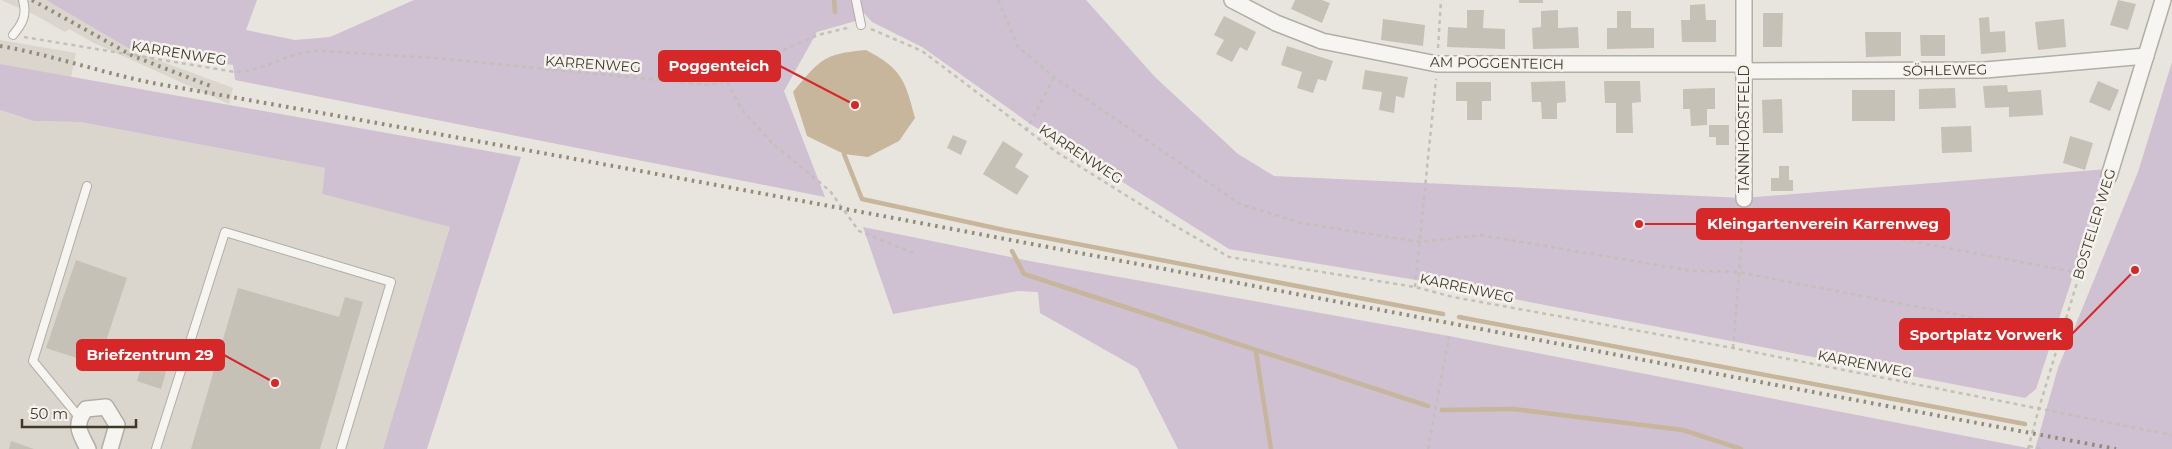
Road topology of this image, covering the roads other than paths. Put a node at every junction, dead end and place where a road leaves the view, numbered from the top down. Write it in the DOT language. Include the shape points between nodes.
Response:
graph roads {
  1 [pos="23,0"];
  2 [pos="856,0"];
  3 [pos="1232,0"];
  4 [pos="1744,0"];
  5 [pos="2163,0"];
  6 [pos="861,25"];
  7 [pos="13,35"];
  8 [pos="2146,56"];
  9 [pos="1744,68"];
  10 [pos="2109,176"];
  11 [pos="87,186"];
  12 [pos="1744,204"];
  13 [pos="79,418"];
  14 [pos="88,449"];
  15 [pos="110,449"];
  16 [pos="156,449"];
  17 [pos="341,449"];
  1 -- 7 [label="lane" via="26,11 23,23"];
  2 -- 6 [label="lane"];
  3 -- 9 [label="street, AM POGGENTEICH" via="1276,23 1322,41 1437,64"];
  4 -- 9 [label="street, TANNHORSTFELD"];
  5 -- 8 [label="street, BOSTELER WEG"];
  8 -- 9 [label="street, SÖHLEWEG" via="1985,70"];
  8 -- 10 [label="street, BOSTELER WEG"];
  9 -- 12 [label="street, TANNHORSTFELD"];
  11 -- 13 [label="lane" via="33,361"];
  13 -- 14 [label="street" via="78,431"];
  13 -- 15 [label="street" via="86,409 106,407 117,425"];
  16 -- 17 [label="lane" via="225,232 391,282"];
}
